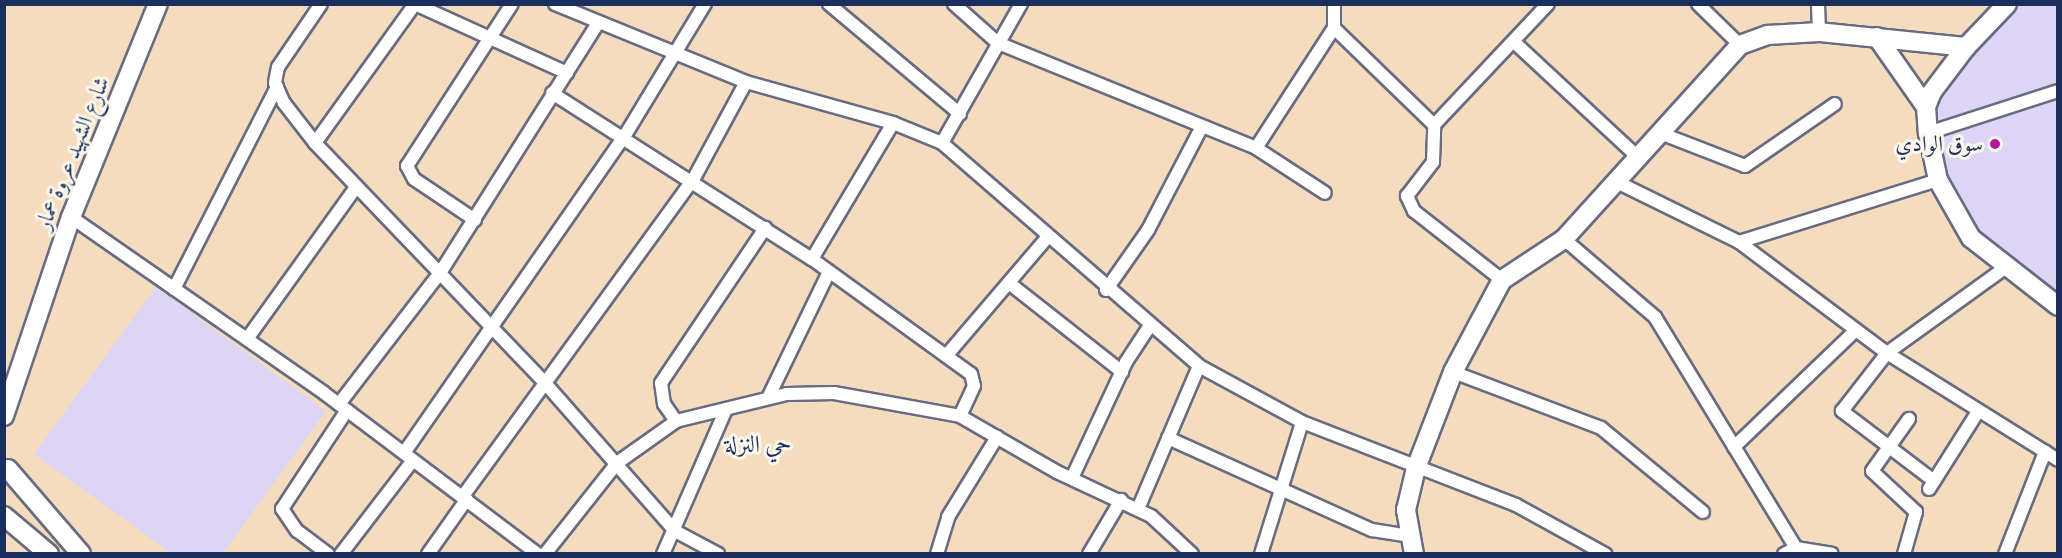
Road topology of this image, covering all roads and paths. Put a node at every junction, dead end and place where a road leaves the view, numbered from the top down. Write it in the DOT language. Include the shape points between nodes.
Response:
graph roads {
  1 [pos="158,4"];
  2 [pos="321,4"];
  3 [pos="512,4"];
  4 [pos="555,4"];
  5 [pos="705,4"];
  6 [pos="829,4"];
  7 [pos="954,4"];
  8 [pos="1021,4"];
  9 [pos="1334,4"];
  10 [pos="1548,4"];
  11 [pos="1698,4"];
  12 [pos="1818,4"];
  13 [pos="2007,4"];
  14 [pos="415,5"];
  15 [pos="598,22"];
  16 [pos="1334,28"];
  17 [pos="1819,32"];
  18 [pos="491,35"];
  19 [pos="1876,37"];
  20 [pos="998,42"];
  21 [pos="1514,42"];
  22 [pos="1740,45"];
  23 [pos="1966,46"];
  24 [pos="674,55"];
  25 [pos="567,73"];
  26 [pos="746,82"];
  27 [pos="277,87"];
  28 [pos="2058,91"];
  29 [pos="552,93"];
  30 [pos="1835,104"];
  31 [pos="1926,107"];
  32 [pos="960,114"];
  33 [pos="893,123"];
  34 [pos="1434,125"];
  35 [pos="1201,128"];
  36 [pos="1660,133"];
  37 [pos="1928,133"];
  38 [pos="624,136"];
  39 [pos="315,143"];
  40 [pos="942,143"];
  41 [pos="1256,148"];
  42 [pos="1640,159"];
  43 [pos="693,180"];
  44 [pos="1938,180"];
  45 [pos="1618,183"];
  46 [pos="357,186"];
  47 [pos="1325,193"];
  48 [pos="71,217"];
  49 [pos="475,220"];
  50 [pos="765,228"];
  51 [pos="1047,239"];
  52 [pos="1564,239"];
  53 [pos="1739,242"];
  54 [pos="812,259"];
  55 [pos="2005,268"];
  56 [pos="830,272"];
  57 [pos="440,273"];
  58 [pos="1502,280"];
  59 [pos="1009,283"];
  60 [pos="174,289"];
  61 [pos="1106,290"];
  62 [pos="2058,306"];
  63 [pos="32,321"];
  64 [pos="1149,327"];
  65 [pos="1856,330"];
  66 [pos="493,331"];
  67 [pos="247,339"];
  68 [pos="1887,353"];
  69 [pos="946,356"];
  70 [pos="4,365"];
  71 [pos="1199,366"];
  72 [pos="1122,372"];
  73 [pos="1454,372"];
  74 [pos="545,383"];
  75 [pos="768,398"];
  76 [pos="343,407"];
  77 [pos="726,409"];
  78 [pos="1977,413"];
  79 [pos="4,416"];
  80 [pos="960,416"];
  81 [pos="1909,419"];
  82 [pos="676,421"];
  83 [pos="1302,422"];
  84 [pos="997,437"];
  85 [pos="1168,438"];
  86 [pos="1734,447"];
  87 [pos="1888,448"];
  88 [pos="2044,452"];
  89 [pos="408,456"];
  90 [pos="2058,460"];
  91 [pos="617,463"];
  92 [pos="1416,468"];
  93 [pos="6,469"];
  94 [pos="1072,478"];
  95 [pos="1282,486"];
  96 [pos="465,498"];
  97 [pos="1121,500"];
  98 [pos="1138,509"];
  99 [pos="1703,512"];
  100 [pos="9,521"];
  101 [pos="675,531"];
  102 [pos="1411,545"];
  103 [pos="1796,548"];
  104 [pos="49,554"];
  105 [pos="81,554"];
  106 [pos="328,554"];
  107 [pos="341,554"];
  108 [pos="428,554"];
  109 [pos="538,554"];
  110 [pos="545,554"];
  111 [pos="663,554"];
  112 [pos="718,554"];
  113 [pos="937,554"];
  114 [pos="1089,554"];
  115 [pos="1192,554"];
  116 [pos="1261,554"];
  117 [pos="1605,554"];
  118 [pos="1784,554"];
  119 [pos="1832,554"];
  120 [pos="1905,554"];
  121 [pos="2005,554"];
  1 -- 48 [label="street, شارع الشهيد عروة عمار"];
  2 -- 27 [label="street" via="282,60"];
  3 -- 18 [label="street"];
  4 -- 15 [label="street"];
  5 -- 24 [label="street"];
  6 -- 32 [label="street"];
  7 -- 20 [label="street"];
  8 -- 20 [label="street"];
  9 -- 16 [label="street"];
  10 -- 21 [label="street"];
  11 -- 22 [label="street"];
  12 -- 17 [label="street"];
  13 -- 23 [label="street"];
  14 -- 18 [label="street"];
  14 -- 39 [label="street"];
  15 -- 24 [label="street"];
  15 -- 25 [label="street"];
  16 -- 34 [label="street"];
  16 -- 41 [label="street"];
  17 -- 19 [label="street"];
  17 -- 22 [label="street" via="1768,35"];
  18 -- 25 [label="street"];
  18 -- 49 [label="street" via="407,166 414,179"];
  19 -- 23 [label="street"];
  19 -- 31 [label="street"];
  20 -- 32 [label="street"];
  20 -- 35 [label="street"];
  21 -- 34 [label="street"];
  21 -- 42 [label="street"];
  22 -- 36 [label="street"];
  23 -- 31 [label="street"];
  24 -- 26 [label="street"];
  24 -- 38 [label="street"];
  25 -- 29 [label="street"];
  26 -- 33 [label="street"];
  26 -- 43 [label="street"];
  27 -- 39 [label="street"];
  27 -- 60 [label="street"];
  28 -- 37 [label="street"];
  29 -- 38 [label="street"];
  29 -- 49 [label="street"];
  30 -- 36 [label="street" via="1745,166"];
  31 -- 37 [label="street"];
  32 -- 40 [label="street"];
  33 -- 40 [label="street"];
  33 -- 54 [label="street"];
  34 -- 58 [label="street" via="1433,162 1408,203"];
  35 -- 41 [label="street"];
  35 -- 61 [label="street" via="1148,230"];
  36 -- 42 [label="street"];
  37 -- 44 [label="street"];
  38 -- 43 [label="street"];
  38 -- 66 [label="street"];
  39 -- 46 [label="street"];
  40 -- 51 [label="street"];
  41 -- 47 [label="street"];
  42 -- 45 [label="street"];
  43 -- 50 [label="street"];
  43 -- 74 [label="street"];
  44 -- 53 [label="street"];
  44 -- 55 [label="street" via="1971,238"];
  45 -- 52 [label="street"];
  45 -- 53 [label="street"];
  46 -- 57 [label="street"];
  46 -- 67 [label="street"];
  48 -- 60 [label="street"];
  48 -- 63 [label="street, شارع الشهيد عروة عمار"];
  49 -- 57 [label="street"];
  50 -- 54 [label="street"];
  50 -- 82 [label="street" via="661,383 664,404"];
  51 -- 59 [label="street"];
  51 -- 61 [label="street"];
  52 -- 58 [label="street"];
  52 -- 86 [label="street" via="1655,317"];
  53 -- 65 [label="street"];
  54 -- 56 [label="street"];
  55 -- 62 [label="street"];
  55 -- 68 [label="street"];
  56 -- 69 [label="street"];
  56 -- 75 [label="street"];
  57 -- 66 [label="street"];
  57 -- 76 [label="street"];
  58 -- 73 [label="street"];
  59 -- 69 [label="street"];
  59 -- 72 [label="street"];
  60 -- 67 [label="street"];
  61 -- 64 [label="street"];
  63 -- 70 [label="street, شارع الشهيد عروة عمار"];
  63 -- 79 [label="street, شارع الشهيد عروة عمار"];
  64 -- 71 [label="street"];
  64 -- 72 [label="street"];
  65 -- 68 [label="street"];
  65 -- 86 [label="street"];
  66 -- 74 [label="street"];
  66 -- 89 [label="street"];
  67 -- 76 [label="street"];
  68 -- 78 [label="street"];
  68 -- 87 [label="street" via="1842,411"];
  69 -- 80 [label="street" via="975,380"];
  71 -- 83 [label="street"];
  71 -- 85 [label="street"];
  72 -- 94 [label="street"];
  73 -- 92 [label="street"];
  73 -- 99 [label="street" via="1601,428"];
  74 -- 91 [label="street"];
  74 -- 96 [label="street"];
  75 -- 77 [label="street"];
  75 -- 80 [label="street" via="834,393"];
  76 -- 89 [label="street"];
  76 -- 106 [label="street" via="282,508 297,531"];
  77 -- 82 [label="street"];
  77 -- 101 [label="street"];
  78 -- 87 [label="street" via="1931,485"];
  78 -- 88 [label="street"];
  80 -- 84 [label="street"];
  81 -- 87 [label="street"];
  82 -- 91 [label="street"];
  83 -- 92 [label="street"];
  83 -- 95 [label="street"];
  84 -- 94 [label="street"];
  84 -- 113 [label="street" via="948,517"];
  85 -- 95 [label="street"];
  85 -- 98 [label="street"];
  86 -- 103 [label="street"];
  87 -- 120 [label="street" via="1872,471 1916,512"];
  88 -- 90 [label="street"];
  88 -- 121 [label="street"];
  89 -- 96 [label="street"];
  89 -- 107 [label="street"];
  91 -- 101 [label="street"];
  91 -- 110 [label="street"];
  92 -- 102 [label="street" via="1408,493"];
  92 -- 117 [label="street" via="1516,505"];
  93 -- 105 [label="street"];
  94 -- 97 [label="street"];
  95 -- 102 [label="street"];
  95 -- 116 [label="street"];
  96 -- 108 [label="street"];
  96 -- 109 [label="street"];
  97 -- 98 [label="street"];
  97 -- 114 [label="street"];
  98 -- 115 [label="street" via="1166,526"];
  100 -- 104 [label="street"];
  101 -- 111 [label="street"];
  101 -- 112 [label="street"];
  103 -- 118 [label="street"];
  103 -- 119 [label="street"];
}
